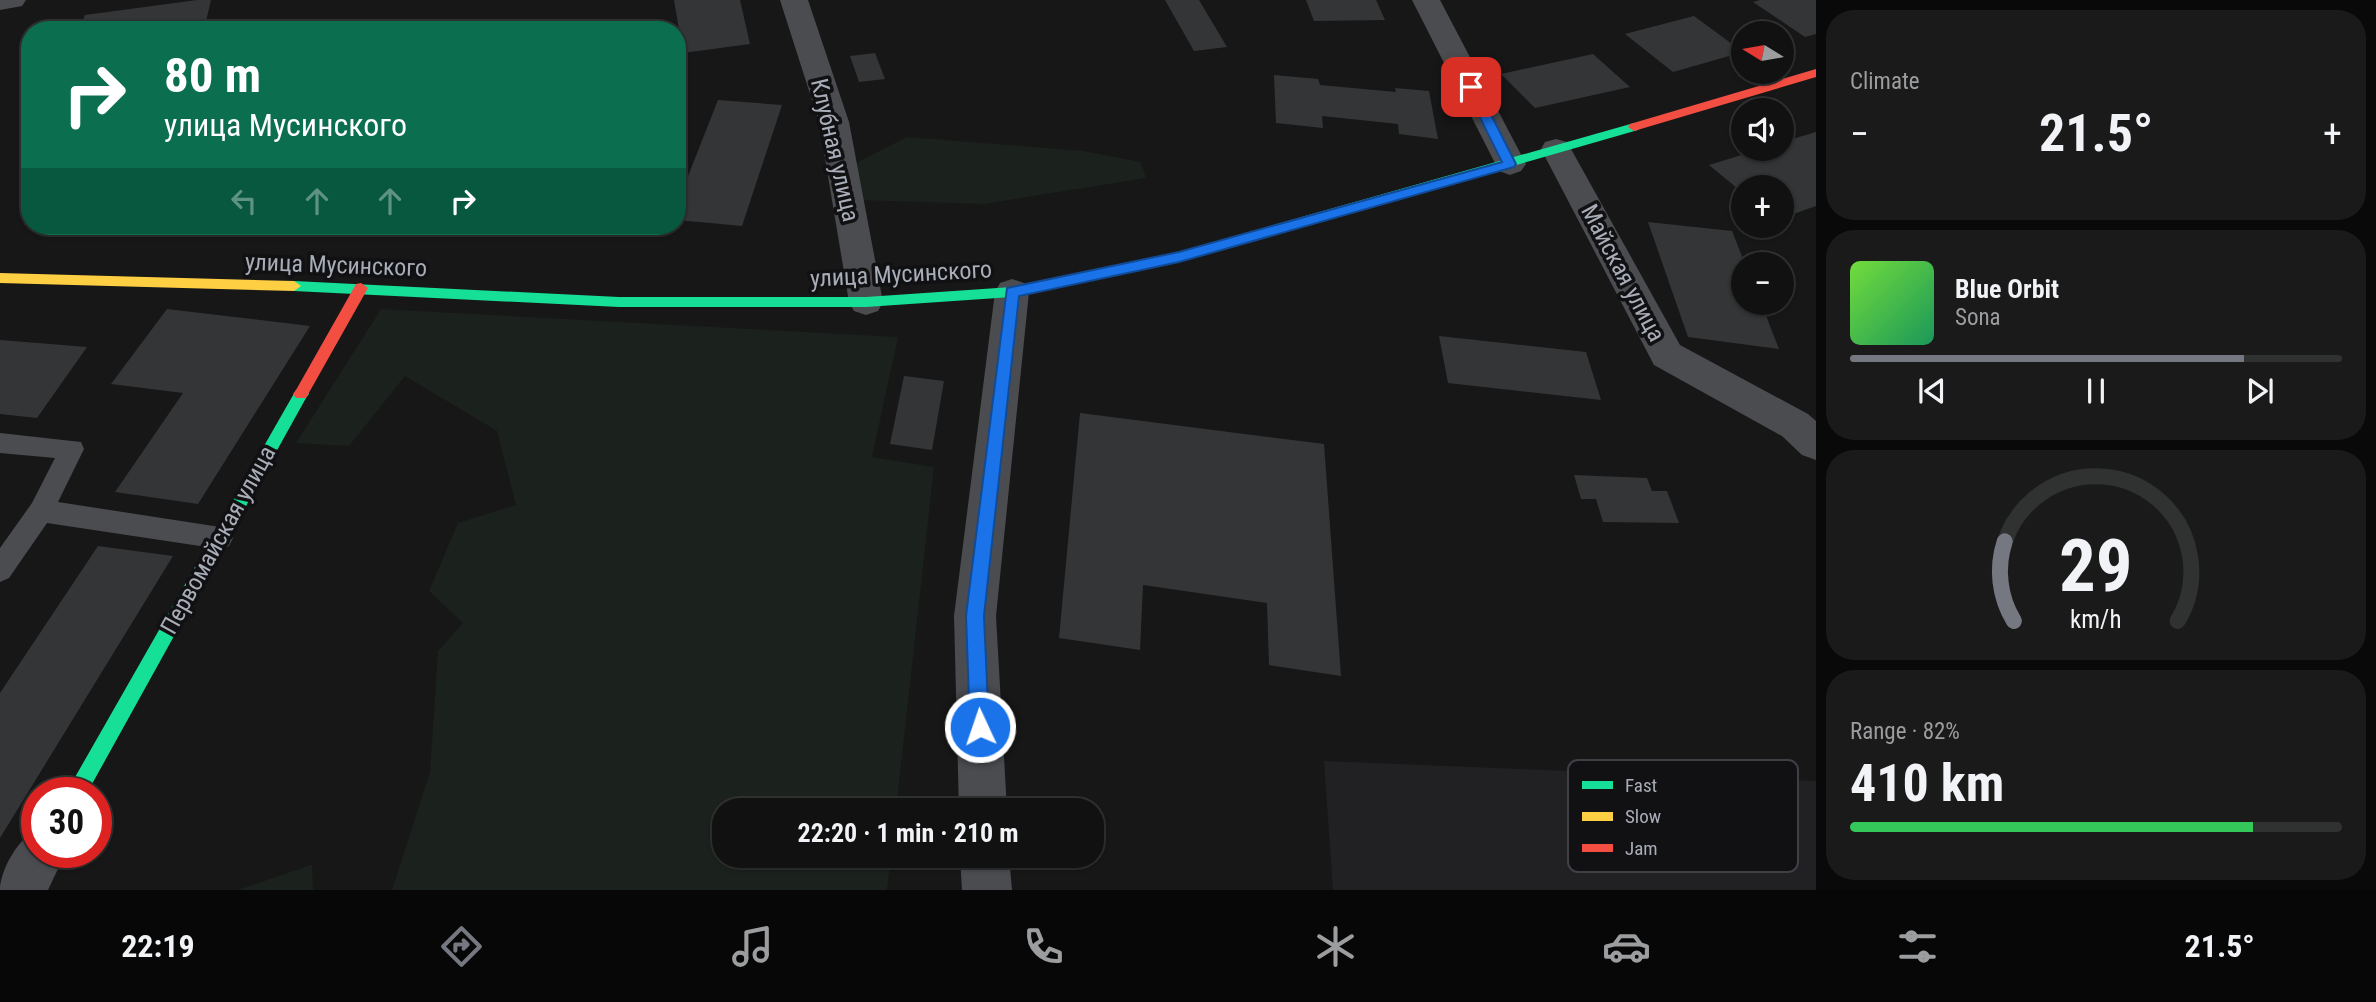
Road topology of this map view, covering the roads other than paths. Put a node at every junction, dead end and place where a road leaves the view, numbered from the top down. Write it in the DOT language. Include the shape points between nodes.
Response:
graph roads {
  1 [pos="12,0"];
  2 [pos="794,0"];
  3 [pos="1426,0"];
  4 [pos="0,2"];
  5 [pos="1816,73"];
  6 [pos="1556,149"];
  7 [pos="1510,164"];
  8 [pos="0,278"];
  9 [pos="361,288"];
  10 [pos="1013,292"];
  11 [pos="866,302"];
  12 [pos="0,443"];
  13 [pos="1816,444"];
  14 [pos="41,511"];
  15 [pos="220,538"];
  16 [pos="0,570"];
  17 [pos="85,777"];
  18 [pos="983,798"];
  19 [pos="33,868"];
  20 [pos="986,868"];
  21 [pos="21,890"];
  22 [pos="987,890"];
  1 -- 4 [label="street"];
  2 -- 11 [label="street, Клубная улица" via="834,122"];
  3 -- 7 [label="street"];
  5 -- 6 [label="street, улица Мусинского"];
  6 -- 7 [label="street, улица Мусинского"];
  6 -- 13 [label="street, Майская улица" via="1667,355 1795,425"];
  7 -- 10 [label="street, улица Мусинского" via="1179,257"];
  8 -- 9 [label="street, улица Мусинского"];
  9 -- 11 [label="street, улица Мусинского" via="619,302"];
  9 -- 15 [label="street, Первомайская улица"];
  10 -- 11 [label="street, улица Мусинского"];
  10 -- 18 [label="street" via="975,616"];
  12 -- 14 [label="lane" via="72,449"];
  14 -- 15 [label="lane"];
  14 -- 16 [label="lane"];
  15 -- 17 [label="street, Первомайская улица"];
  19 -- 21 [label="street"];
  20 -- 22 [label="street"];
}
